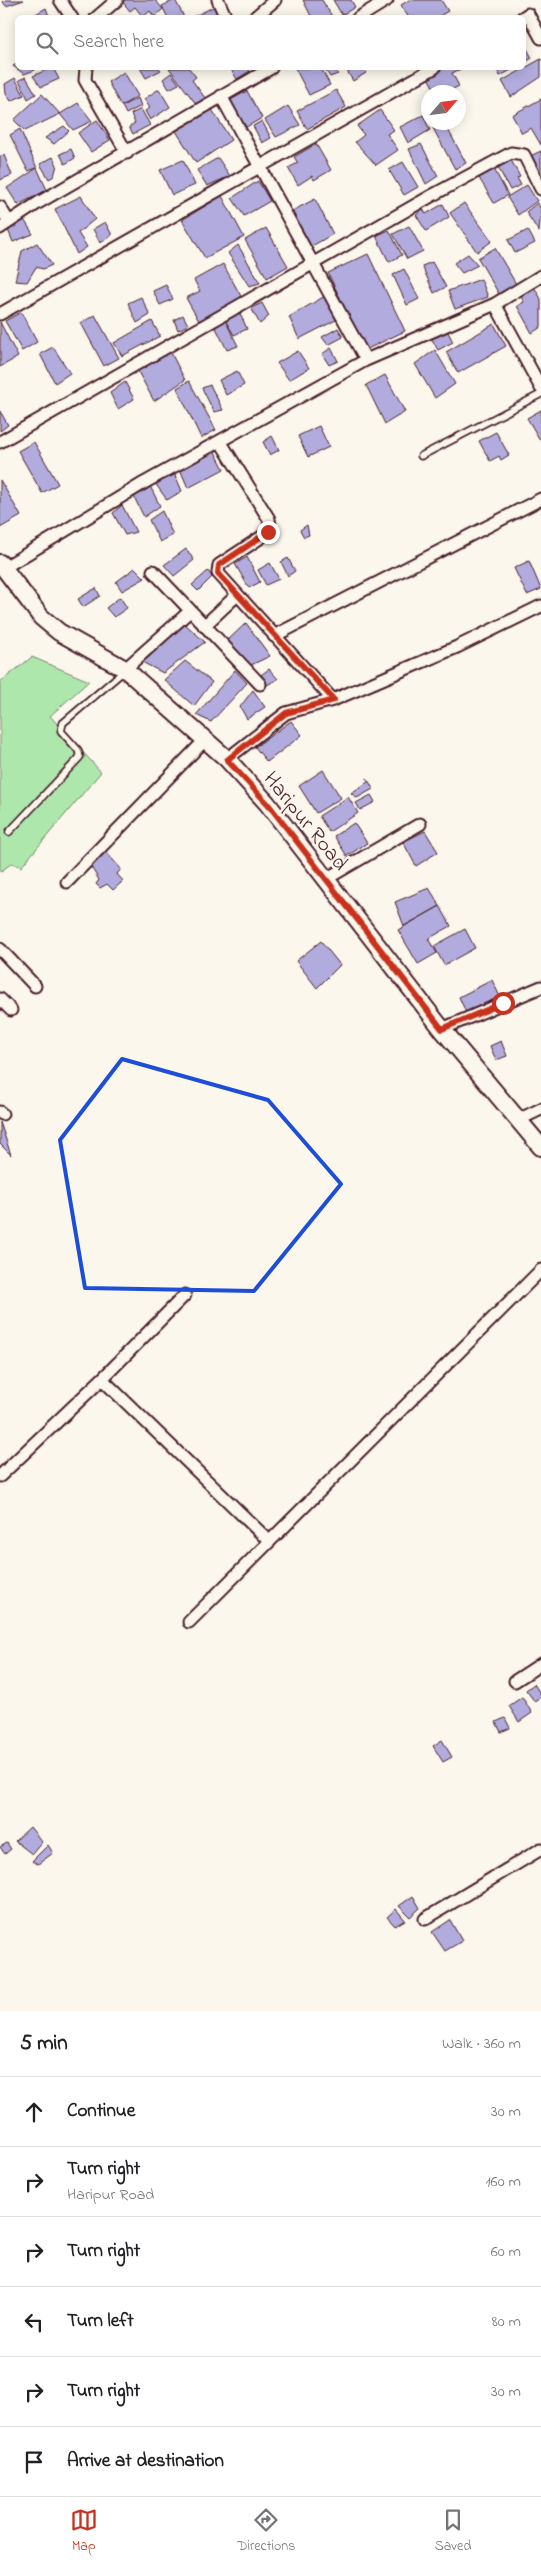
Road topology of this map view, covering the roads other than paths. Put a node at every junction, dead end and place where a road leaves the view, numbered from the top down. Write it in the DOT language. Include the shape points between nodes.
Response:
graph roads {
  1 [pos="60,0"];
  2 [pos="117,0"];
  3 [pos="218,0"];
  4 [pos="275,0"];
  5 [pos="387,0"];
  6 [pos="70,15"];
  7 [pos="100,15"];
  8 [pos="225,15"];
  9 [pos="258,15"];
  10 [pos="363,15"];
  11 [pos="526,15"];
  12 [pos="541,38"];
  13 [pos="86,70"];
  14 [pos="260,70"];
  15 [pos="430,70"];
  16 [pos="221,96"];
  17 [pos="127,153"];
  18 [pos="258,167"];
  19 [pos="541,189"];
  20 [pos="0,207"];
  21 [pos="5,225"];
  22 [pos="313,264"];
  23 [pos="541,276"];
  24 [pos="495,304"];
  25 [pos="0,314"];
  26 [pos="366,360"];
  27 [pos="541,388"];
  28 [pos="541,394"];
  29 [pos="220,441"];
  30 [pos="0,442"];
  31 [pos="421,456"];
  32 [pos="541,499"];
  33 [pos="2,565"];
  34 [pos="153,571"];
  35 [pos="236,596"];
  36 [pos="541,606"];
  37 [pos="190,611"];
  38 [pos="204,626"];
  39 [pos="274,636"];
  40 [pos="125,669"];
  41 [pos="260,684"];
  42 [pos="334,700"];
  43 [pos="205,740"];
  44 [pos="227,760"];
  45 [pos="420,824"];
  46 [pos="9,832"];
  47 [pos="326,879"];
  48 [pos="67,882"];
  49 [pos="0,949"];
  50 [pos="35,986"];
  51 [pos="541,987"];
  52 [pos="0,999"];
  53 [pos="11,1010"];
  54 [pos="442,1029"];
  55 [pos="541,1109"];
  56 [pos="518,1120"];
  57 [pos="541,1147"];
  58 [pos="541,1270"];
  59 [pos="185,1294"];
  60 [pos="102,1379"];
  61 [pos="0,1476"];
  62 [pos="268,1540"];
  63 [pos="188,1622"];
  64 [pos="541,1664"];
  65 [pos="515,1681"];
  66 [pos="541,1849"];
  67 [pos="425,1919"];
  1 -- 6 [label="street"];
  2 -- 7 [label="street"];
  3 -- 8 [label="street"];
  4 -- 9 [label="street"];
  5 -- 10 [label="street"];
  11 -- 12 [label="street"];
  13 -- 17 [label="street" via="85,80"];
  14 -- 16 [label="street"];
  15 -- 18 [label="street"];
  16 -- 17 [label="street"];
  16 -- 18 [label="street"];
  17 -- 21 [label="street"];
  18 -- 22 [label="street"];
  18 -- 25 [label="street"];
  19 -- 22 [label="street" via="524,155 511,153"];
  20 -- 21 [label="street"];
  22 -- 26 [label="street"];
  22 -- 30 [label="street"];
  23 -- 24 [label="street"];
  24 -- 26 [label="street"];
  24 -- 27 [label="street"];
  26 -- 29 [label="street"];
  28 -- 31 [label="lane"];
  29 -- 33 [label="street"];
  29 -- 35 [label="street" via="269,519 270,526 263,536 218,567 218,573"];
  32 -- 39 [label="street"];
  33 -- 40 [label="street, Haripur Road" via="41,617 59,632"];
  34 -- 37 [label="street"];
  35 -- 38 [label="street"];
  35 -- 39 [label="street"];
  36 -- 42 [label="street" via="457,647"];
  37 -- 38 [label="street"];
  37 -- 40 [label="street"];
  38 -- 41 [label="street"];
  39 -- 42 [label="street"];
  40 -- 43 [label="street, Haripur Road"];
  40 -- 46 [label="lane" via="63,723 61,731 78,750 80,757"];
  42 -- 44 [label="street" via="286,713"];
  43 -- 44 [label="street, Haripur Road"];
  43 -- 48 [label="street"];
  44 -- 47 [label="street, Haripur Road" via="268,804"];
  45 -- 47 [label="street"];
  47 -- 54 [label="street, Haripur Road"];
  49 -- 50 [label="street"];
  51 -- 54 [label="street"];
  52 -- 53 [label="street"];
  54 -- 56 [label="street, Haripur Road"];
  55 -- 56 [label="street"];
  56 -- 57 [label="street, Haripur Road"];
  58 -- 62 [label="street"];
  59 -- 60 [label="street"];
  60 -- 61 [label="street"];
  60 -- 62 [label="street"];
  62 -- 63 [label="street"];
  64 -- 65 [label="street"];
  66 -- 67 [label="street"];
}
